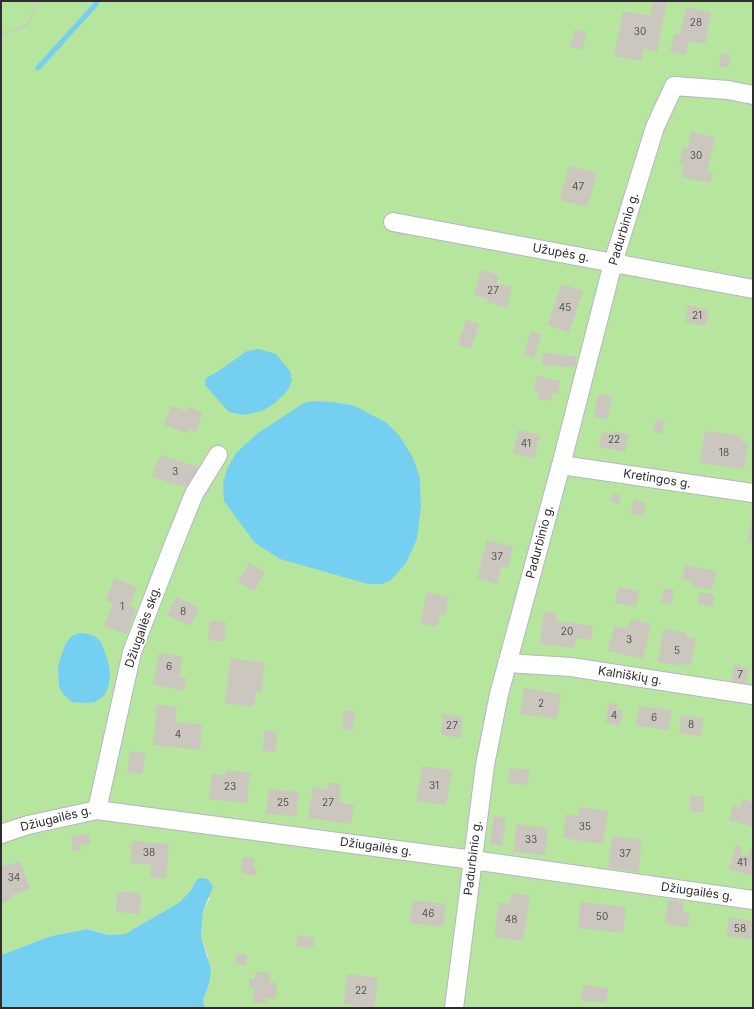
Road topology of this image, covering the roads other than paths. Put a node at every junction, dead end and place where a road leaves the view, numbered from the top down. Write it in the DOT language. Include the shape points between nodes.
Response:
graph roads {
  1 [pos="753,95"];
  2 [pos="393,222"];
  3 [pos="613,263"];
  4 [pos="753,289"];
  5 [pos="218,455"];
  6 [pos="561,465"];
  7 [pos="753,493"];
  8 [pos="507,663"];
  9 [pos="753,694"];
  10 [pos="97,810"];
  11 [pos="1,834"];
  12 [pos="473,860"];
  13 [pos="753,900"];
  14 [pos="454,1008"];
  1 -- 3 [label="street, Padurbinio g." via="728,90 674,86 655,127"];
  2 -- 3 [label="street, Užupės g."];
  3 -- 4 [label="street, Užupės g."];
  3 -- 6 [label="street, Padurbinio g."];
  5 -- 10 [label="street, Džiugailės skg." via="194,494 132,652"];
  6 -- 7 [label="street, Kretingos g."];
  6 -- 8 [label="street, Padurbinio g."];
  8 -- 9 [label="street, Kalniškių g." via="571,666"];
  8 -- 12 [label="street, Padurbinio g." via="486,766"];
  10 -- 11 [label="street, Džiugailės g." via="28,825"];
  10 -- 12 [label="street, Džiugailės g."];
  12 -- 13 [label="street, Džiugailės g."];
  12 -- 14 [label="street, Padurbinio g."];
}
